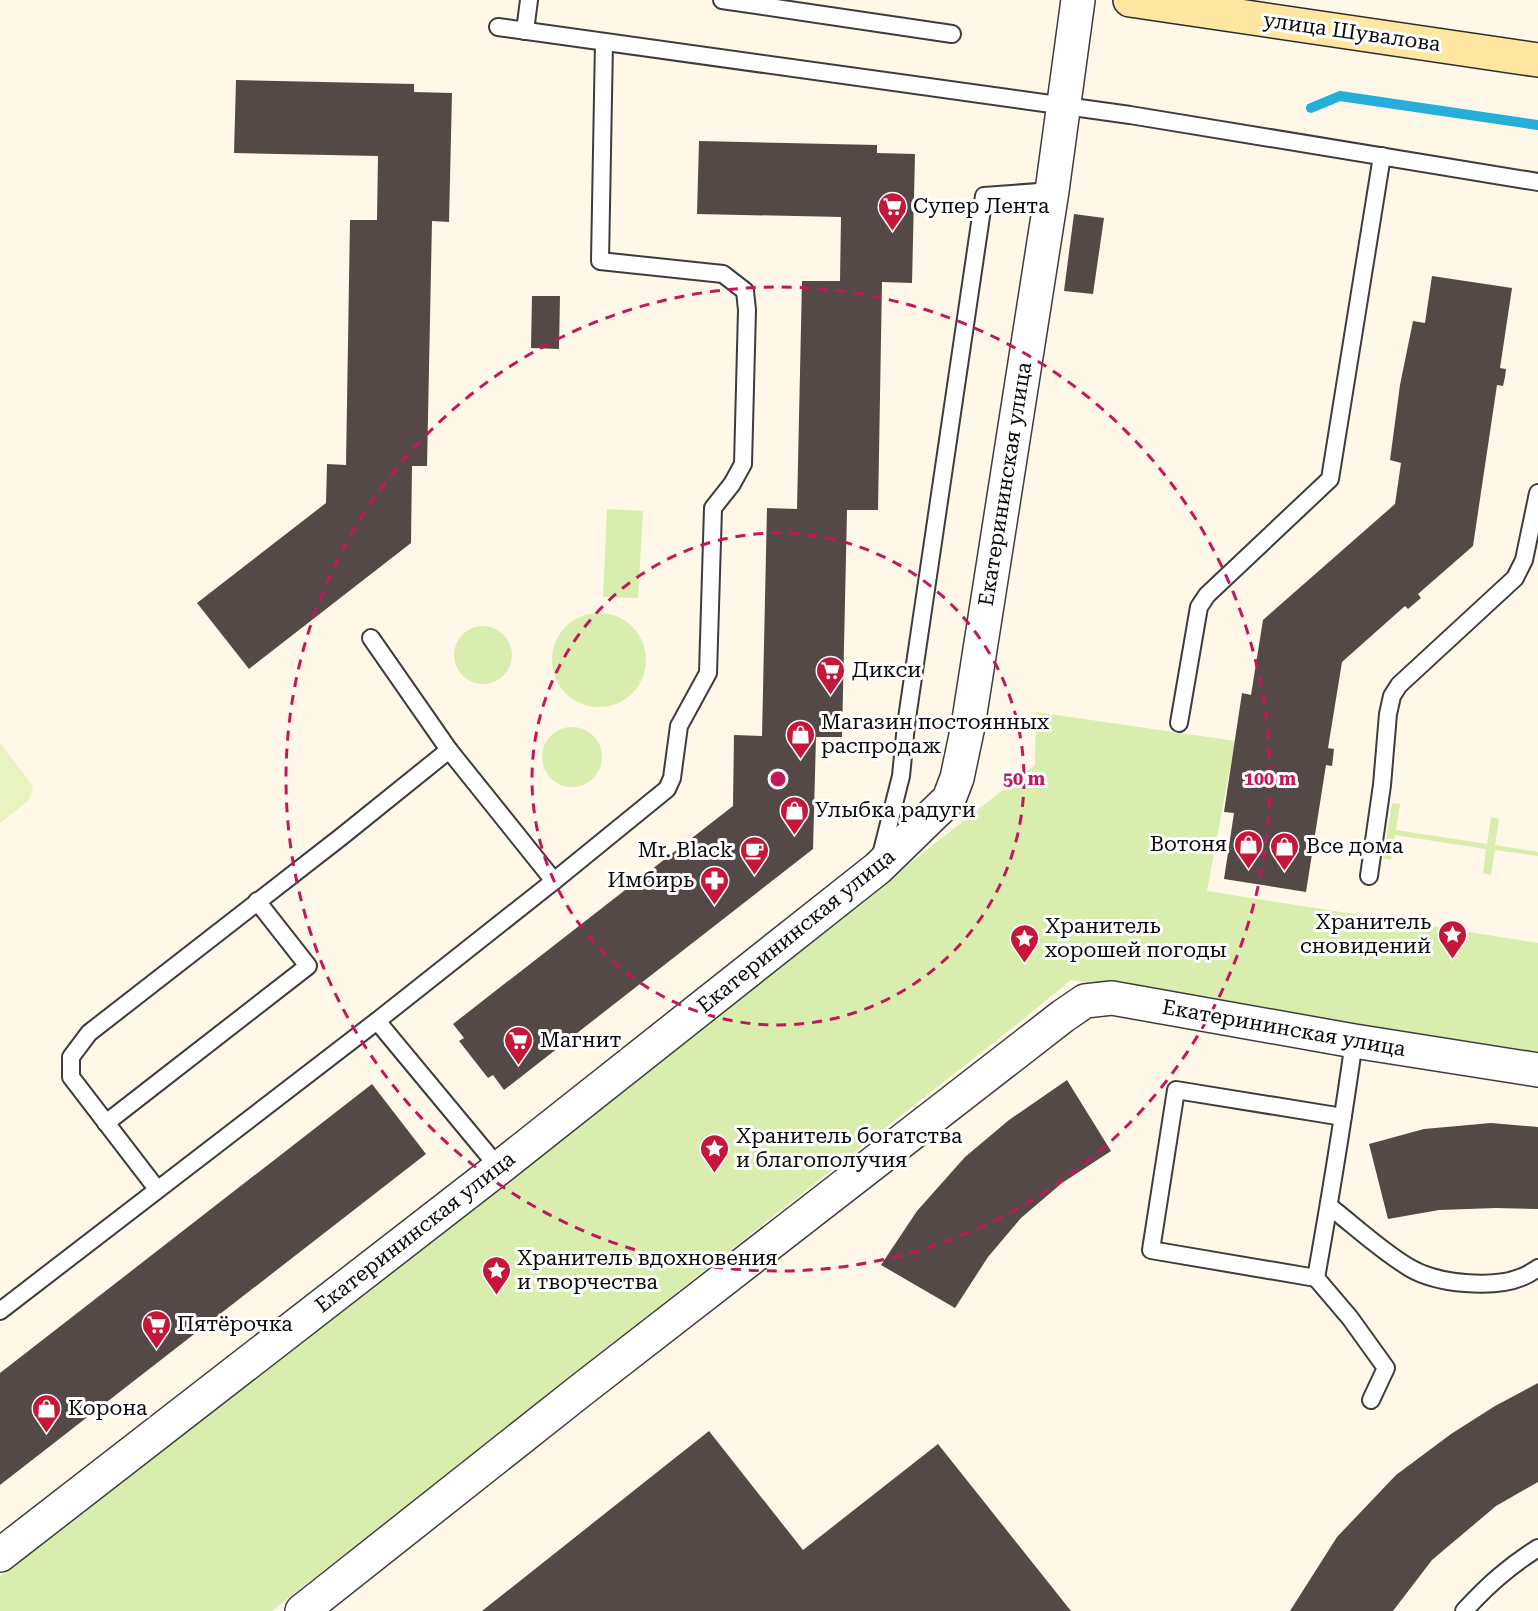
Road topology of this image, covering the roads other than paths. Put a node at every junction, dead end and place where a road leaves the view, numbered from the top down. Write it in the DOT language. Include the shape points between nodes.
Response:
graph roads {
  1 [pos="529,0"];
  2 [pos="722,0"];
  3 [pos="1078,0"];
  4 [pos="1130,0"];
  5 [pos="1179,3"];
  6 [pos="498,27"];
  7 [pos="525,31"];
  8 [pos="952,34"];
  9 [pos="604,42"];
  10 [pos="1538,60"];
  11 [pos="1063,106"];
  12 [pos="1382,156"];
  13 [pos="1538,182"];
  14 [pos="1052,191"];
  15 [pos="1538,493"];
  16 [pos="371,638"];
  17 [pos="1179,723"];
  18 [pos="449,750"];
  19 [pos="878,868"];
  20 [pos="1370,876"];
  21 [pos="554,881"];
  22 [pos="257,902"];
  23 [pos="377,1021"];
  24 [pos="1354,1041"];
  25 [pos="1538,1070"];
  26 [pos="1343,1117"];
  27 [pos="106,1123"];
  28 [pos="499,1168"];
  29 [pos="158,1189"];
  30 [pos="1329,1206"];
  31 [pos="1538,1268"];
  32 [pos="1316,1278"];
  33 [pos="0,1311"];
  34 [pos="1371,1400"];
  35 [pos="1538,1548"];
  36 [pos="0,1555"];
  37 [pos="302,1611"];
  38 [pos="1464,1611"];
  1 -- 7 [label="lane"];
  2 -- 8 [label="lane"];
  3 -- 11 [label="street, Екатерининская улица"];
  4 -- 5 [label="street, улица Шувалова"];
  5 -- 10 [label="street, улица Шувалова"];
  6 -- 7 [label="lane"];
  7 -- 9 [label="lane"];
  9 -- 11 [label="lane"];
  9 -- 21 [label="lane" via="600,261 723,274 745,291 743,464 713,508 708,673 679,726 672,778 667,789"];
  11 -- 12 [label="lane"];
  11 -- 14 [label="street, Екатерининская улица"];
  12 -- 13 [label="lane"];
  12 -- 17 [label="lane" via="1330,479 1199,607"];
  14 -- 19 [label="street, Екатерининская улица" via="957,778 949,799"];
  14 -- 19 [label="lane" via="984,196 901,776"];
  15 -- 20 [label="lane" via="1524,560 1515,578 1399,685 1392,696"];
  16 -- 18 [label="lane"];
  18 -- 21 [label="lane"];
  18 -- 22 [label="lane"];
  19 -- 28 [label="street, Екатерининская улица"];
  21 -- 23 [label="lane"];
  22 -- 27 [label="lane" via="89,1033 71,1057 71,1077"];
  22 -- 27 [label="lane" via="308,966"];
  23 -- 28 [label="lane"];
  23 -- 29 [label="lane"];
  24 -- 25 [label="street, Екатерининская улица"];
  24 -- 26 [label="lane"];
  24 -- 37 [label="street, Екатерининская улица" via="1112,998 1085,1001"];
  26 -- 30 [label="lane"];
  26 -- 32 [label="lane" via="1176,1090 1151,1250"];
  27 -- 29 [label="lane"];
  28 -- 36 [label="street, Екатерининская улица"];
  29 -- 33 [label="lane"];
  30 -- 31 [label="lane" via="1412,1270 1435,1278 1468,1284 1495,1283 1521,1278"];
  30 -- 32 [label="lane"];
  32 -- 34 [label="lane" via="1386,1368"];
  35 -- 38 [label="lane" via="1489,1584"];
}
